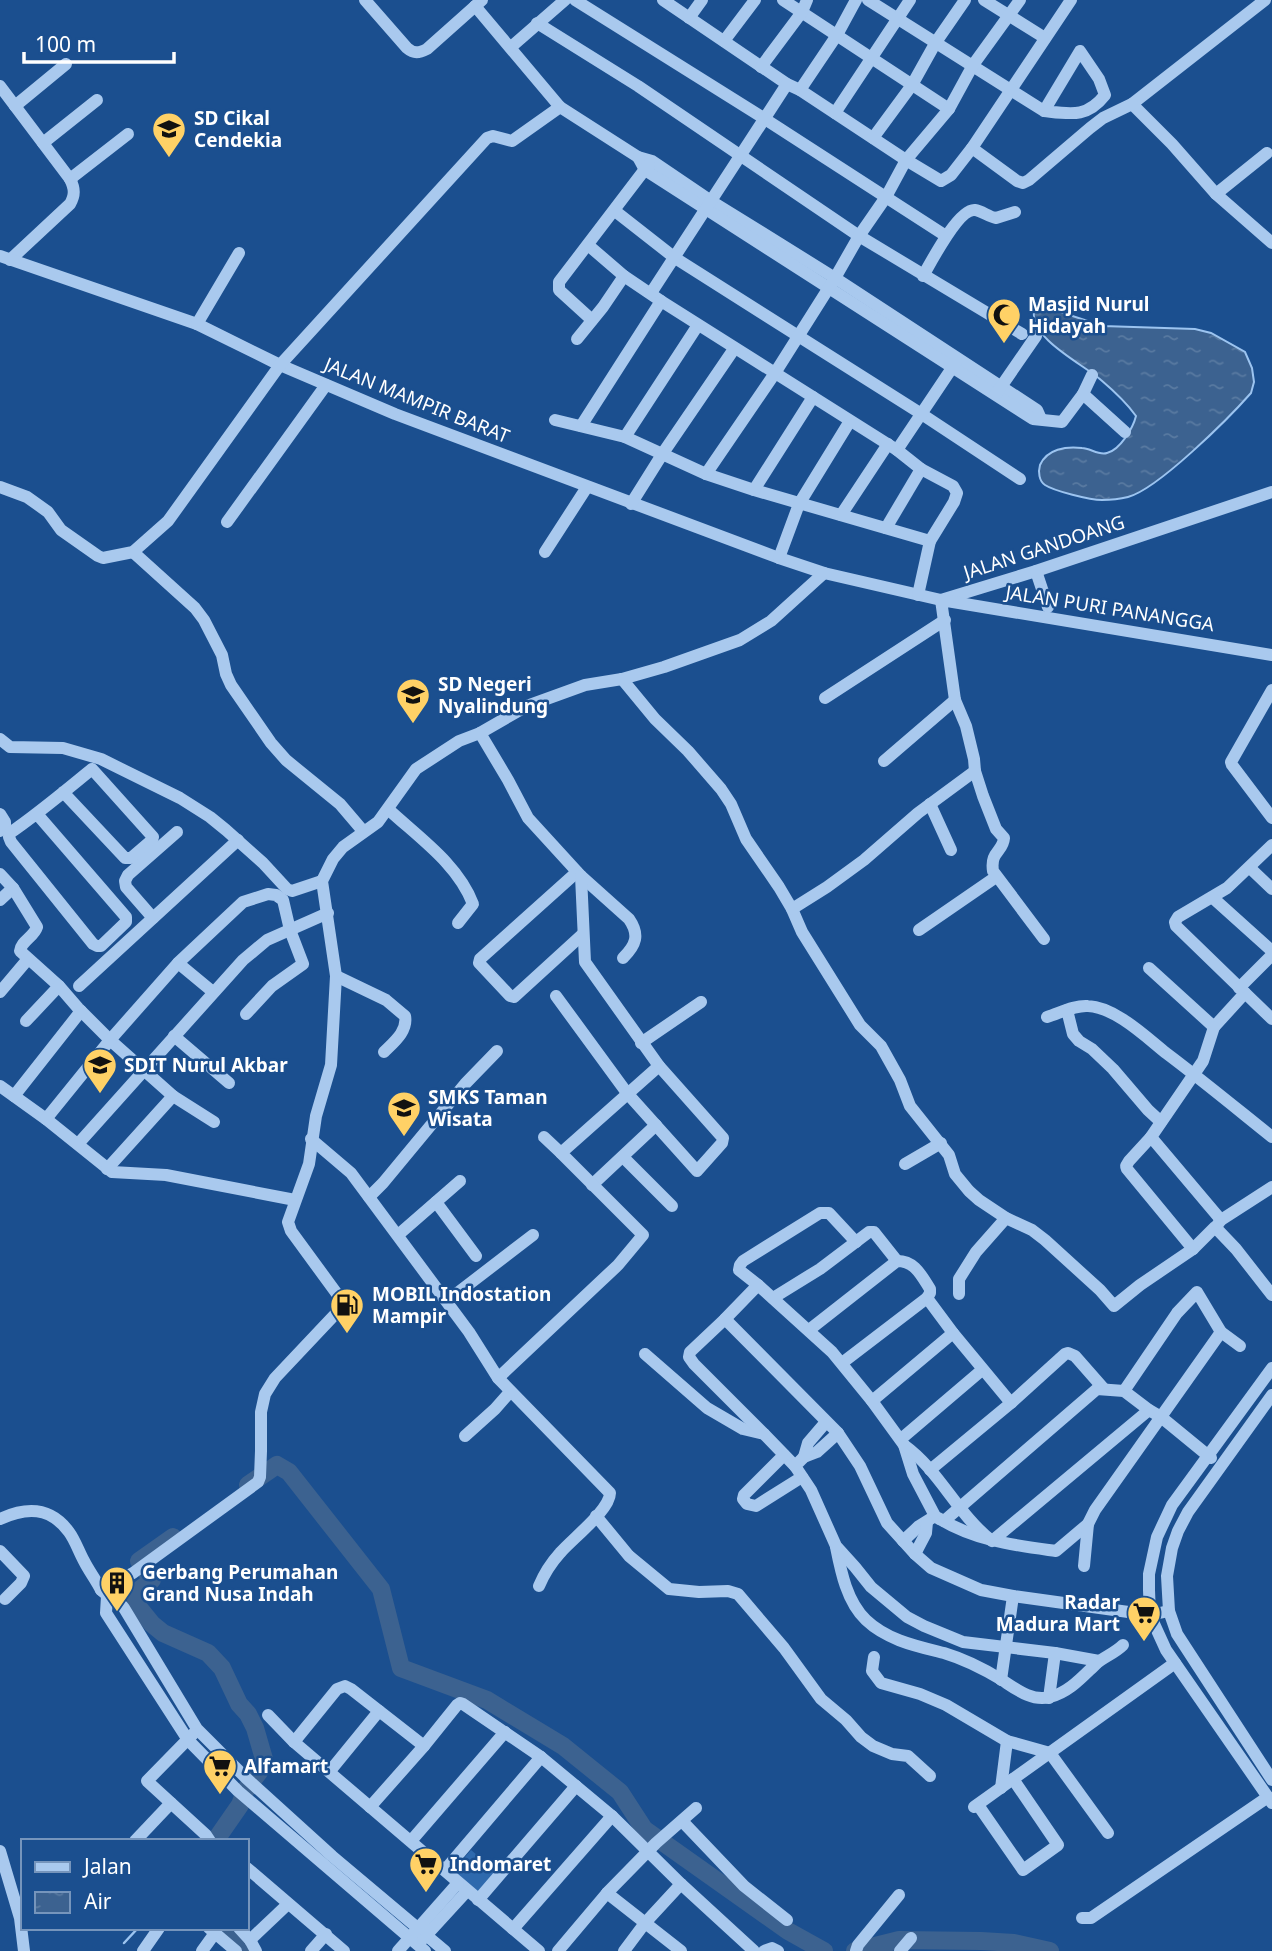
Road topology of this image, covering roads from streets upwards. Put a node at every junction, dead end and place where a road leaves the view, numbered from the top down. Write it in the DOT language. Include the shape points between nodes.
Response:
graph roads {
  1 [pos="365,0"];
  2 [pos="565,0"];
  3 [pos="575,0"];
  4 [pos="663,0"];
  5 [pos="702,0"];
  6 [pos="755,0"];
  7 [pos="783,0"];
  8 [pos="856,0"];
  9 [pos="868,0"];
  10 [pos="910,0"];
  11 [pos="965,0"];
  12 [pos="984,0"];
  13 [pos="1020,0"];
  14 [pos="1071,0"];
  15 [pos="1265,0"];
  16 [pos="478,3"];
  17 [pos="804,6"];
  18 [pos="1009,17"];
  19 [pos="689,18"];
  20 [pos="897,18"];
  21 [pos="537,23"];
  22 [pos="837,35"];
  23 [pos="1045,38"];
  24 [pos="724,41"];
  25 [pos="936,42"];
  26 [pos="511,47"];
  27 [pos="872,59"];
  28 [pos="66,64"];
  29 [pos="973,65"];
  30 [pos="761,67"];
  31 [pos="787,84"];
  32 [pos="912,85"];
  33 [pos="0,86"];
  34 [pos="800,90"];
  35 [pos="1010,90"];
  36 [pos="97,100"];
  37 [pos="1132,104"];
  38 [pos="15,106"];
  39 [pos="560,107"];
  40 [pos="949,109"];
  41 [pos="1044,111"];
  42 [pos="835,113"];
  43 [pos="765,119"];
  44 [pos="128,134"];
  45 [pos="873,138"];
  46 [pos="43,143"];
  47 [pos="972,148"];
  48 [pos="1267,153"];
  49 [pos="741,157"];
  50 [pos="906,160"];
  51 [pos="648,165"];
  52 [pos="70,179"];
  53 [pos="1216,194"];
  54 [pos="886,197"];
  55 [pos="709,205"];
  56 [pos="615,211"];
  57 [pos="1015,212"];
  58 [pos="859,236"];
  59 [pos="946,236"];
  60 [pos="1272,243"];
  61 [pos="587,245"];
  62 [pos="239,253"];
  63 [pos="3,258"];
  64 [pos="675,258"];
  65 [pos="624,276"];
  66 [pos="923,276"];
  67 [pos="831,284"];
  68 [pos="651,293"];
  69 [pos="662,301"];
  70 [pos="592,320"];
  71 [pos="197,324"];
  72 [pos="698,326"];
  73 [pos="1021,334"];
  74 [pos="799,336"];
  75 [pos="1036,336"];
  76 [pos="577,339"];
  77 [pos="734,349"];
  78 [pos="955,364"];
  79 [pos="280,365"];
  80 [pos="775,373"];
  81 [pos="1092,375"];
  82 [pos="326,385"];
  83 [pos="998,391"];
  84 [pos="1083,394"];
  85 [pos="813,397"];
  86 [pos="920,414"];
  87 [pos="555,420"];
  88 [pos="850,421"];
  89 [pos="582,426"];
  90 [pos="1125,432"];
  91 [pos="625,437"];
  92 [pos="892,447"];
  93 [pos="663,453"];
  94 [pos="921,469"];
  95 [pos="706,474"];
  96 [pos="1020,479"];
  97 [pos="0,487"];
  98 [pos="587,487"];
  99 [pos="754,490"];
  100 [pos="1270,495"];
  101 [pos="631,504"];
  102 [pos="799,504"];
  103 [pos="841,514"];
  104 [pos="227,522"];
  105 [pos="886,528"];
  106 [pos="930,541"];
  107 [pos="132,552"];
  108 [pos="545,552"];
  109 [pos="779,558"];
  110 [pos="1036,571"];
  111 [pos="824,573"];
  112 [pos="918,595"];
  113 [pos="941,600"];
  114 [pos="1048,607"];
  115 [pos="944,620"];
  116 [pos="1272,654"];
  117 [pos="622,679"];
  118 [pos="1272,690"];
  119 [pos="825,698"];
  120 [pos="956,700"];
  121 [pos="480,733"];
  122 [pos="5,743"];
  123 [pos="0,759"];
  124 [pos="884,761"];
  125 [pos="97,764"];
  126 [pos="975,771"];
  127 [pos="64,792"];
  128 [pos="930,804"];
  129 [pos="388,809"];
  130 [pos="0,814"];
  131 [pos="37,814"];
  132 [pos="1272,818"];
  133 [pos="0,831"];
  134 [pos="363,831"];
  135 [pos="177,832"];
  136 [pos="238,840"];
  137 [pos="1272,845"];
  138 [pos="951,850"];
  139 [pos="1250,868"];
  140 [pos="0,874"];
  141 [pos="579,874"];
  142 [pos="996,877"];
  143 [pos="322,881"];
  144 [pos="13,888"];
  145 [pos="1272,889"];
  146 [pos="1213,898"];
  147 [pos="0,900"];
  148 [pos="792,909"];
  149 [pos="328,913"];
  150 [pos="153,918"];
  151 [pos="458,923"];
  152 [pos="290,930"];
  153 [pos="919,930"];
  154 [pos="583,934"];
  155 [pos="1044,939"];
  156 [pos="1272,953"];
  157 [pos="623,958"];
  158 [pos="28,959"];
  159 [pos="178,963"];
  160 [pos="1149,968"];
  161 [pos="336,976"];
  162 [pos="59,986"];
  163 [pos="79,986"];
  164 [pos="1242,990"];
  165 [pos="0,992"];
  166 [pos="213,992"];
  167 [pos="556,996"];
  168 [pos="701,1002"];
  169 [pos="1067,1010"];
  170 [pos="81,1011"];
  171 [pos="246,1014"];
  172 [pos="1047,1017"];
  173 [pos="1272,1018"];
  174 [pos="26,1021"];
  175 [pos="1214,1027"];
  176 [pos="174,1036"];
  177 [pos="110,1040"];
  178 [pos="641,1043"];
  179 [pos="497,1051"];
  180 [pos="384,1052"];
  181 [pos="659,1066"];
  182 [pos="145,1069"];
  183 [pos="1195,1074"];
  184 [pos="229,1083"];
  185 [pos="0,1086"];
  186 [pos="627,1093"];
  187 [pos="14,1096"];
  188 [pos="173,1096"];
  189 [pos="46,1119"];
  190 [pos="214,1122"];
  191 [pos="1161,1122"];
  192 [pos="656,1125"];
  193 [pos="544,1137"];
  194 [pos="1151,1137"];
  195 [pos="1272,1137"];
  196 [pos="311,1139"];
  197 [pos="941,1143"];
  198 [pos="78,1144"];
  199 [pos="561,1153"];
  200 [pos="623,1157"];
  201 [pos="905,1164"];
  202 [pos="107,1169"];
  203 [pos="460,1181"];
  204 [pos="592,1185"];
  205 [pos="1272,1187"];
  206 [pos="369,1197"];
  207 [pos="295,1200"];
  208 [pos="436,1202"];
  209 [pos="672,1206"];
  210 [pos="1006,1218"];
  211 [pos="1218,1223"];
  212 [pos="398,1235"];
  213 [pos="533,1235"];
  214 [pos="856,1242"];
  215 [pos="1193,1249"];
  216 [pos="476,1256"];
  217 [pos="897,1261"];
  218 [pos="758,1285"];
  219 [pos="959,1294"];
  220 [pos="1272,1295"];
  221 [pos="773,1298"];
  222 [pos="927,1298"];
  223 [pos="447,1301"];
  224 [pos="725,1319"];
  225 [pos="809,1330"];
  226 [pos="1221,1332"];
  227 [pos="953,1334"];
  228 [pos="1240,1346"];
  229 [pos="645,1354"];
  230 [pos="842,1363"];
  231 [pos="1272,1368"];
  232 [pos="982,1370"];
  233 [pos="498,1378"];
  234 [pos="1104,1389"];
  235 [pos="1124,1391"];
  236 [pos="510,1392"];
  237 [pos="1272,1395"];
  238 [pos="872,1401"];
  239 [pos="1011,1403"];
  240 [pos="1155,1413"];
  241 [pos="826,1422"];
  242 [pos="838,1433"];
  243 [pos="764,1434"];
  244 [pos="465,1436"];
  245 [pos="903,1442"];
  246 [pos="785,1455"];
  247 [pos="1207,1455"];
  248 [pos="799,1461"];
  249 [pos="1221,1465"];
  250 [pos="930,1470"];
  251 [pos="802,1477"];
  252 [pos="960,1509"];
  253 [pos="596,1516"];
  254 [pos="0,1519"];
  255 [pos="935,1520"];
  256 [pos="1088,1524"];
  257 [pos="902,1541"];
  258 [pos="992,1541"];
  259 [pos="836,1546"];
  260 [pos="0,1551"];
  261 [pos="1056,1551"];
  262 [pos="915,1554"];
  263 [pos="539,1586"];
  264 [pos="104,1593"];
  265 [pos="1013,1596"];
  266 [pos="5,1599"];
  267 [pos="1169,1611"];
  268 [pos="1150,1615"];
  269 [pos="1123,1645"];
  270 [pos="1005,1647"];
  271 [pos="1055,1653"];
  272 [pos="874,1657"];
  273 [pos="1099,1661"];
  274 [pos="1175,1663"];
  275 [pos="1001,1680"];
  276 [pos="1049,1698"];
  277 [pos="379,1711"];
  278 [pos="268,1715"];
  279 [pos="197,1729"];
  280 [pos="505,1732"];
  281 [pos="188,1740"];
  282 [pos="1007,1741"];
  283 [pos="294,1742"];
  284 [pos="424,1746"];
  285 [pos="1050,1753"];
  286 [pos="541,1757"];
  287 [pos="330,1771"];
  288 [pos="930,1776"];
  289 [pos="1013,1779"];
  290 [pos="1272,1780"];
  291 [pos="576,1786"];
  292 [pos="1001,1788"];
  293 [pos="1270,1800"];
  294 [pos="171,1803"];
  295 [pos="370,1807"];
  296 [pos="696,1808"];
  297 [pos="612,1816"];
  298 [pos="682,1821"];
  299 [pos="1108,1833"];
  300 [pos="137,1839"];
  301 [pos="207,1839"];
  302 [pos="411,1841"];
  303 [pos="657,1844"];
  304 [pos="0,1851"];
  305 [pos="328,1860"];
  306 [pos="248,1869"];
  307 [pos="444,1870"];
  308 [pos="681,1884"];
  309 [pos="463,1887"];
  310 [pos="607,1893"];
  311 [pos="899,1895"];
  312 [pos="478,1900"];
  313 [pos="288,1904"];
  314 [pos="1082,1918"];
  315 [pos="787,1920"];
  316 [pos="645,1923"];
  317 [pos="21,1926"];
  318 [pos="513,1929"];
  319 [pos="21,1930"];
  320 [pos="158,1930"];
  321 [pos="241,1930"];
  322 [pos="212,1931"];
  323 [pos="326,1934"];
  324 [pos="419,1941"];
  325 [pos="253,1946"];
  326 [pos="857,1948"];
  327 [pos="24,1951"];
  328 [pos="143,1951"];
  329 [pos="202,1951"];
  330 [pos="236,1951"];
  331 [pos="311,1951"];
  332 [pos="344,1951"];
  333 [pos="398,1951"];
  334 [pos="445,1951"];
  335 [pos="539,1951"];
  336 [pos="558,1951"];
  337 [pos="625,1951"];
  338 [pos="681,1951"];
  339 [pos="754,1951"];
  340 [pos="764,1951"];
  341 [pos="778,1951"];
  1 -- 16 [label="street" via="407,48 417,53"];
  2 -- 21 [label="street"];
  3 -- 43 [label="street"];
  4 -- 19 [label="street"];
  5 -- 19 [label="street"];
  6 -- 24 [label="street"];
  7 -- 17 [label="street"];
  8 -- 22 [label="street"];
  9 -- 20 [label="street"];
  10 -- 20 [label="street"];
  11 -- 25 [label="street"];
  12 -- 18 [label="street"];
  13 -- 18 [label="street"];
  14 -- 23 [label="street"];
  15 -- 37 [label="street"];
  16 -- 26 [label="street"];
  17 -- 22 [label="street"];
  17 -- 30 [label="street"];
  18 -- 23 [label="street"];
  18 -- 29 [label="street"];
  19 -- 24 [label="street"];
  20 -- 25 [label="street"];
  20 -- 27 [label="street"];
  21 -- 26 [label="street"];
  21 -- 49 [label="street"];
  22 -- 27 [label="street"];
  22 -- 34 [label="street"];
  23 -- 35 [label="street"];
  24 -- 30 [label="street"];
  25 -- 29 [label="street"];
  25 -- 32 [label="street"];
  26 -- 39 [label="street"];
  27 -- 32 [label="street"];
  27 -- 42 [label="street"];
  28 -- 38 [label="street"];
  29 -- 35 [label="street"];
  29 -- 40 [label="street"];
  30 -- 31 [label="street"];
  31 -- 34 [label="street"];
  31 -- 43 [label="street"];
  32 -- 40 [label="street"];
  32 -- 45 [label="street"];
  33 -- 38 [label="street"];
  34 -- 42 [label="street"];
  35 -- 41 [label="street"];
  35 -- 47 [label="street"];
  36 -- 46 [label="street"];
  37 -- 47 [label="street" via="1103,118 1023,183"];
  37 -- 53 [label="street"];
  38 -- 46 [label="street"];
  39 -- 51 [label="street"];
  39 -- 79 [label="street" via="512,141 487,138"];
  40 -- 50 [label="street"];
  41 -- 41 [label="street" via="1066,75 1080,51 1105,94 1083,113"];
  42 -- 45 [label="street"];
  43 -- 49 [label="street"];
  43 -- 54 [label="street"];
  44 -- 52 [label="street"];
  45 -- 50 [label="street"];
  46 -- 52 [label="street"];
  47 -- 50 [label="street" via="951,175 940,181"];
  48 -- 53 [label="street"];
  49 -- 55 [label="street"];
  49 -- 58 [label="street"];
  50 -- 54 [label="street"];
  51 -- 55 [label="street"];
  51 -- 56 [label="street"];
  52 -- 63 [label="street" via="74,188 70,204"];
  53 -- 60 [label="street"];
  54 -- 58 [label="street"];
  54 -- 59 [label="street"];
  55 -- 64 [label="street"];
  55 -- 67 [label="street"];
  56 -- 61 [label="street"];
  56 -- 64 [label="street"];
  57 -- 59 [label="street" via="996,218 972,210"];
  58 -- 66 [label="street"];
  58 -- 67 [label="street"];
  59 -- 66 [label="street"];
  61 -- 65 [label="street"];
  61 -- 70 [label="street" via="558,286"];
  62 -- 71 [label="street"];
  63 -- 71 [label="street, JALAN MAMPIR BARAT"];
  64 -- 68 [label="street"];
  64 -- 74 [label="street"];
  65 -- 68 [label="street"];
  65 -- 70 [label="street"];
  66 -- 73 [label="street"];
  67 -- 74 [label="street"];
  67 -- 78 [label="street"];
  68 -- 69 [label="street"];
  69 -- 72 [label="street"];
  69 -- 89 [label="street"];
  70 -- 76 [label="street"];
  71 -- 79 [label="street, JALAN MAMPIR BARAT"];
  72 -- 77 [label="street"];
  72 -- 91 [label="street"];
  74 -- 80 [label="street"];
  74 -- 86 [label="street"];
  75 -- 83 [label="street"];
  77 -- 80 [label="street"];
  77 -- 93 [label="street"];
  78 -- 83 [label="street"];
  78 -- 86 [label="street"];
  79 -- 82 [label="street, JALAN MAMPIR BARAT"];
  79 -- 107 [label="street" via="168,521"];
  80 -- 85 [label="street"];
  80 -- 95 [label="street"];
  81 -- 84 [label="street"];
  82 -- 98 [label="street, JALAN MAMPIR BARAT"];
  82 -- 104 [label="street"];
  83 -- 84 [label="street" via="1038,410 1041,419 1062,422"];
  84 -- 90 [label="street"];
  85 -- 88 [label="street"];
  85 -- 99 [label="street"];
  86 -- 92 [label="street"];
  86 -- 96 [label="street"];
  87 -- 89 [label="street"];
  88 -- 92 [label="street"];
  88 -- 102 [label="street"];
  89 -- 91 [label="street"];
  91 -- 93 [label="street"];
  92 -- 94 [label="street"];
  92 -- 103 [label="street"];
  93 -- 95 [label="street"];
  93 -- 101 [label="street"];
  94 -- 105 [label="street"];
  94 -- 106 [label="street" via="953,486 957,493"];
  95 -- 99 [label="street"];
  97 -- 107 [label="street" via="27,497 61,530 98,556"];
  98 -- 101 [label="street, JALAN MAMPIR BARAT"];
  98 -- 108 [label="street"];
  99 -- 102 [label="street"];
  100 -- 110 [label="street, JALAN GANDOANG"];
  101 -- 109 [label="street, JALAN MAMPIR BARAT"];
  102 -- 103 [label="street"];
  102 -- 109 [label="street"];
  103 -- 105 [label="street"];
  105 -- 106 [label="street"];
  106 -- 112 [label="street"];
  107 -- 134 [label="street" via="204,620 231,685 271,743 340,804"];
  109 -- 111 [label="street, JALAN MAMPIR BARAT"];
  110 -- 113 [label="street, JALAN GANDOANG"];
  110 -- 114 [label="street"];
  111 -- 112 [label="street, JALAN GANDOANG"];
  111 -- 117 [label="street" via="771,621 740,640"];
  112 -- 113 [label="street, JALAN GANDOANG"];
  113 -- 115 [label="street"];
  113 -- 116 [label="street, JALAN PURI PANANGGA"];
  115 -- 119 [label="street"];
  115 -- 120 [label="street"];
  117 -- 121 [label="street" via="585,685 527,706"];
  117 -- 148 [label="street" via="721,789 746,839"];
  118 -- 132 [label="street" via="1231,762"];
  120 -- 124 [label="street"];
  120 -- 126 [label="street"];
  121 -- 129 [label="street" via="416,769"];
  121 -- 141 [label="street" via="528,818"];
  122 -- 123 [label="street"];
  122 -- 125 [label="street" via="63,748"];
  125 -- 127 [label="street"];
  125 -- 127 [label="street" via="152,835 152,841 137,854 125,858"];
  125 -- 136 [label="street" via="180,798"];
  126 -- 128 [label="street"];
  126 -- 142 [label="street" via="996,829 1004,838 992,863"];
  127 -- 131 [label="street"];
  128 -- 138 [label="street"];
  128 -- 148 [label="street" via="863,860"];
  129 -- 134 [label="street"];
  129 -- 151 [label="street" via="460,879 473,904"];
  130 -- 133 [label="street" via="5,822"];
  131 -- 131 [label="street" via="10,832 11,842 93,944 101,946 126,916"];
  134 -- 143 [label="street" via="333,859"];
  135 -- 150 [label="street" via="126,877 126,887"];
  136 -- 143 [label="street" via="287,889"];
  136 -- 150 [label="street"];
  137 -- 139 [label="street"];
  139 -- 145 [label="street"];
  139 -- 146 [label="street"];
  140 -- 144 [label="street"];
  141 -- 154 [label="street"];
  141 -- 154 [label="street" via="480,963 514,997"];
  141 -- 157 [label="street" via="634,926 635,944"];
  142 -- 153 [label="street"];
  142 -- 155 [label="street"];
  143 -- 149 [label="street"];
  144 -- 147 [label="street"];
  144 -- 158 [label="street" via="37,927 19,949"];
  146 -- 156 [label="street"];
  146 -- 164 [label="street" via="1178,917 1175,924"];
  148 -- 197 [label="street" via="854,1016 881,1046 911,1106"];
  149 -- 152 [label="street"];
  149 -- 161 [label="street"];
  150 -- 163 [label="street"];
  152 -- 159 [label="street" via="283,900 268,894 243,902"];
  152 -- 166 [label="street" via="267,940"];
  152 -- 171 [label="street" via="303,964 272,986"];
  154 -- 178 [label="street" via="585,962"];
  156 -- 164 [label="street"];
  158 -- 162 [label="street"];
  158 -- 165 [label="street"];
  159 -- 166 [label="street"];
  159 -- 177 [label="street"];
  160 -- 175 [label="street"];
  161 -- 180 [label="street" via="386,1000 405,1016 406,1025"];
  161 -- 196 [label="street" via="331,1065"];
  162 -- 170 [label="street"];
  162 -- 174 [label="street"];
  164 -- 173 [label="street"];
  164 -- 175 [label="street"];
  166 -- 176 [label="street"];
  167 -- 186 [label="street"];
  168 -- 178 [label="street"];
  169 -- 172 [label="street"];
  169 -- 183 [label="street" via="1102,1008"];
  169 -- 191 [label="street" via="1073,1034 1113,1069"];
  170 -- 177 [label="street"];
  170 -- 187 [label="street"];
  175 -- 183 [label="street"];
  176 -- 182 [label="street"];
  176 -- 184 [label="street"];
  177 -- 182 [label="street"];
  177 -- 189 [label="street"];
  178 -- 181 [label="street"];
  179 -- 206 [label="street"];
  181 -- 186 [label="street"];
  181 -- 192 [label="street" via="724,1141 697,1171"];
  182 -- 188 [label="street"];
  182 -- 198 [label="street"];
  183 -- 191 [label="street"];
  183 -- 195 [label="street"];
  185 -- 187 [label="street"];
  186 -- 192 [label="street"];
  186 -- 199 [label="street"];
  187 -- 189 [label="street"];
  188 -- 190 [label="street"];
  188 -- 202 [label="street"];
  189 -- 198 [label="street"];
  191 -- 194 [label="street"];
  192 -- 200 [label="street"];
  193 -- 199 [label="street"];
  194 -- 211 [label="street"];
  194 -- 215 [label="street" via="1127,1169"];
  196 -- 206 [label="street" via="351,1173"];
  196 -- 207 [label="street" via="309,1164"];
  197 -- 201 [label="street"];
  197 -- 210 [label="street" via="955,1174"];
  198 -- 202 [label="street"];
  199 -- 204 [label="street"];
  200 -- 204 [label="street"];
  200 -- 209 [label="street"];
  202 -- 207 [label="street" via="166,1175"];
  203 -- 208 [label="street"];
  204 -- 233 [label="street" via="643,1235 618,1265"];
  205 -- 211 [label="street"];
  206 -- 212 [label="street"];
  207 -- 264 [label="street" via="288,1222 291,1231 342,1307 265,1394 260,1477 256,1485"];
  208 -- 212 [label="street"];
  208 -- 216 [label="street"];
  210 -- 215 [label="street" via="1045,1240 1114,1306"];
  210 -- 219 [label="street" via="959,1279"];
  211 -- 215 [label="street"];
  211 -- 220 [label="street"];
  212 -- 223 [label="street"];
  213 -- 223 [label="street"];
  214 -- 217 [label="street" via="874,1232"];
  214 -- 218 [label="street" via="829,1213 820,1213 740,1265 739,1270"];
  214 -- 221 [label="street"];
  217 -- 222 [label="street" via="914,1266 930,1289"];
  217 -- 225 [label="street"];
  218 -- 221 [label="street"];
  218 -- 224 [label="street"];
  221 -- 225 [label="street"];
  222 -- 227 [label="street"];
  222 -- 230 [label="street"];
  223 -- 233 [label="street"];
  224 -- 241 [label="street"];
  224 -- 243 [label="street" via="689,1357"];
  225 -- 230 [label="street"];
  226 -- 228 [label="street"];
  226 -- 235 [label="street" via="1197,1292 1177,1313"];
  226 -- 240 [label="street"];
  227 -- 232 [label="street"];
  227 -- 238 [label="street"];
  229 -- 243 [label="street" via="707,1408 743,1429"];
  230 -- 238 [label="street"];
  231 -- 247 [label="street"];
  232 -- 239 [label="street"];
  232 -- 245 [label="street"];
  233 -- 236 [label="street"];
  234 -- 235 [label="street"];
  234 -- 239 [label="street" via="1068,1353"];
  234 -- 252 [label="street" via="1092,1392"];
  235 -- 240 [label="street"];
  236 -- 244 [label="street"];
  236 -- 253 [label="street" via="610,1493"];
  237 -- 249 [label="street"];
  238 -- 245 [label="street"];
  239 -- 250 [label="street"];
  240 -- 247 [label="street"];
  240 -- 256 [label="street"];
  240 -- 258 [label="street"];
  241 -- 242 [label="street"];
  241 -- 248 [label="street"];
  242 -- 248 [label="street"];
  242 -- 257 [label="street" via="860,1466 887,1524"];
  243 -- 246 [label="street"];
  245 -- 250 [label="street"];
  245 -- 255 [label="street"];
  246 -- 248 [label="street"];
  246 -- 251 [label="street" via="743,1499 756,1506"];
  247 -- 249 [label="street"];
  247 -- 268 [label="street" via="1157,1537 1149,1574"];
  248 -- 251 [label="street"];
  249 -- 267 [label="street" via="1188,1512 1172,1548 1167,1576"];
  250 -- 252 [label="street"];
  251 -- 259 [label="street"];
  252 -- 255 [label="street"];
  252 -- 258 [label="street"];
  253 -- 263 [label="street" via="560,1553"];
  253 -- 288 [label="street" via="629,1556 669,1589 738,1594 821,1699 861,1737 892,1754 908,1756"];
  254 -- 264 [label="street" via="34,1510 59,1521"];
  255 -- 257 [label="street" via="919,1525"];
  255 -- 258 [label="street"];
  255 -- 262 [label="street"];
  256 -- 261 [label="street"];
  256 -- 261 [label="street" via="1085,1560"];
  257 -- 262 [label="street"];
  258 -- 261 [label="street"];
  259 -- 270 [label="street" via="871,1587 907,1617 963,1642"];
  259 -- 275 [label="street" via="855,1609 867,1622 900,1641 968,1662"];
  260 -- 266 [label="street" via="24,1576"];
  262 -- 265 [label="street" via="952,1578"];
  264 -- 279 [label="street" via="124,1608"];
  264 -- 281 [label="street" via="106,1613"];
  265 -- 268 [label="street"];
  265 -- 270 [label="street"];
  267 -- 268 [label="street"];
  267 -- 290 [label="street" via="1177,1634"];
  268 -- 274 [label="street"];
  269 -- 273 [label="street"];
  270 -- 271 [label="street"];
  270 -- 275 [label="street"];
  271 -- 273 [label="street"];
  271 -- 276 [label="street"];
  272 -- 282 [label="street" via="872,1671 881,1683 946,1705"];
  273 -- 276 [label="street" via="1079,1681"];
  274 -- 285 [label="street"];
  274 -- 293 [label="street"];
  275 -- 276 [label="street" via="1020,1693"];
  277 -- 283 [label="street" via="348,1686 340,1687"];
  277 -- 284 [label="street"];
  277 -- 287 [label="street"];
  278 -- 283 [label="street"];
  279 -- 281 [label="street"];
  279 -- 305 [label="street"];
  280 -- 284 [label="street" via="460,1703"];
  280 -- 286 [label="street"];
  280 -- 302 [label="street"];
  281 -- 294 [label="street" via="147,1781"];
  281 -- 305 [label="street" via="242,1794"];
  282 -- 285 [label="street"];
  282 -- 292 [label="street"];
  283 -- 287 [label="street"];
  284 -- 295 [label="street"];
  285 -- 289 [label="street"];
  285 -- 299 [label="street"];
  286 -- 291 [label="street"];
  286 -- 307 [label="street"];
  287 -- 295 [label="street"];
  289 -- 292 [label="street"];
  289 -- 292 [label="street" via="1058,1845 1023,1870 976,1806"];
  291 -- 297 [label="street"];
  291 -- 312 [label="street"];
  293 -- 314 [label="street" via="1091,1918"];
  294 -- 300 [label="street"];
  294 -- 301 [label="street"];
  295 -- 302 [label="street"];
  296 -- 298 [label="street"];
  297 -- 303 [label="street"];
  297 -- 318 [label="street"];
  298 -- 303 [label="street"];
  298 -- 315 [label="street" via="744,1886"];
  302 -- 307 [label="street"];
  303 -- 308 [label="street"];
  303 -- 310 [label="street"];
  304 -- 317 [label="street"];
  305 -- 324 [label="street"];
  306 -- 313 [label="street"];
  307 -- 309 [label="street"];
  308 -- 316 [label="street"];
  308 -- 339 [label="street"];
  309 -- 312 [label="street"];
  309 -- 324 [label="street"];
  310 -- 316 [label="street"];
  310 -- 336 [label="street"];
  311 -- 326 [label="street"];
  312 -- 318 [label="street"];
  313 -- 323 [label="street"];
  313 -- 325 [label="street"];
  316 -- 337 [label="street"];
  316 -- 338 [label="street"];
  318 -- 335 [label="street"];
  319 -- 327 [label="street"];
  320 -- 328 [label="street"];
  321 -- 325 [label="street"];
  322 -- 329 [label="street"];
  322 -- 330 [label="street"];
  323 -- 331 [label="street"];
  323 -- 332 [label="street"];
  324 -- 333 [label="street"];
  324 -- 334 [label="street"];
  340 -- 341 [label="street"];
}
